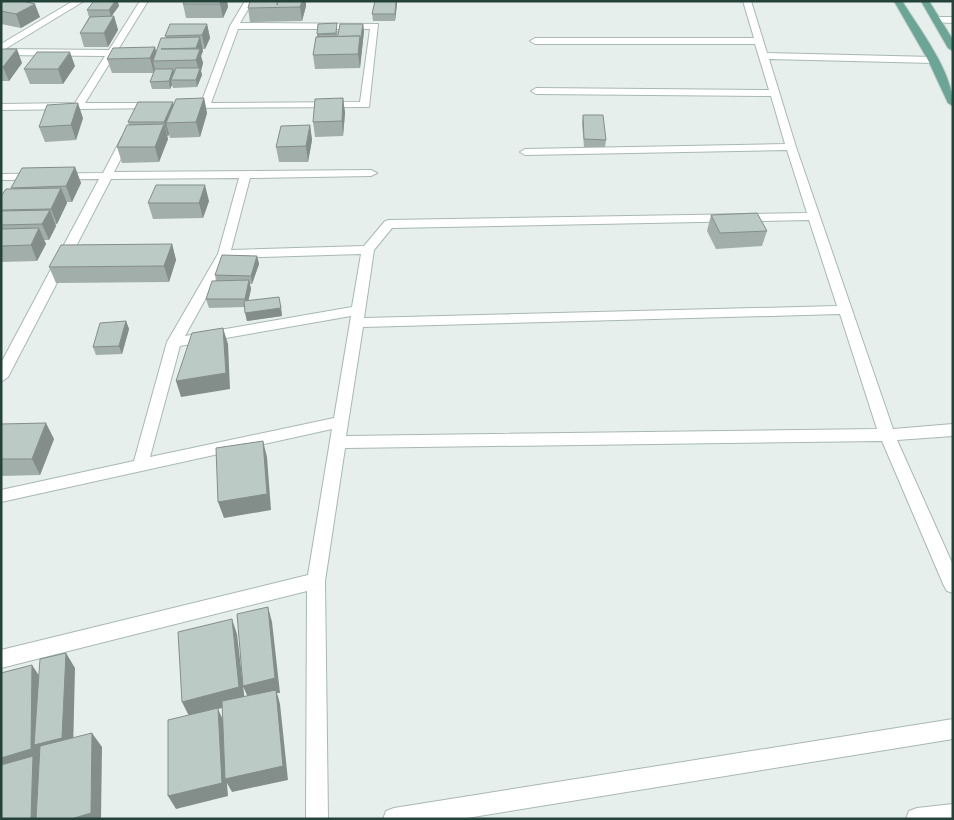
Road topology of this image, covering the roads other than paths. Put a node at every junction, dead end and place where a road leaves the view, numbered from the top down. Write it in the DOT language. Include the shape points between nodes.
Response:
graph roads {
  1 [pos="80,1"];
  2 [pos="144,1"];
  3 [pos="249,1"];
  4 [pos="748,1"];
  5 [pos="898,1"];
  6 [pos="925,1"];
  7 [pos="936,20"];
  8 [pos="953,20"];
  9 [pos="234,26"];
  10 [pos="535,40"];
  11 [pos="759,41"];
  12 [pos="1,48"];
  13 [pos="953,48"];
  14 [pos="1,52"];
  15 [pos="113,53"];
  16 [pos="764,56"];
  17 [pos="933,60"];
  18 [pos="536,91"];
  19 [pos="774,92"];
  20 [pos="953,103"];
  21 [pos="205,106"];
  22 [pos="1,107"];
  23 [pos="78,107"];
  24 [pos="138,115"];
  25 [pos="791,147"];
  26 [pos="525,152"];
  27 [pos="246,173"];
  28 [pos="371,173"];
  29 [pos="110,174"];
  30 [pos="1,177"];
  31 [pos="814,216"];
  32 [pos="368,250"];
  33 [pos="224,254"];
  34 [pos="844,310"];
  35 [pos="358,316"];
  36 [pos="174,342"];
  37 [pos="1,377"];
  38 [pos="341,422"];
  39 [pos="953,430"];
  40 [pos="887,434"];
  41 [pos="338,442"];
  42 [pos="140,467"];
  43 [pos="1,496"];
  44 [pos="316,581"];
  45 [pos="953,586"];
  46 [pos="1,659"];
  47 [pos="953,729"];
  48 [pos="953,815"];
  49 [pos="317,819"];
  50 [pos="394,819"];
  51 [pos="917,819"];
  1 -- 12 [label="street"];
  2 -- 15 [label="street"];
  3 -- 9 [label="street"];
  4 -- 11 [label="street"];
  5 -- 17 [label="main road"];
  6 -- 7 [label="main road"];
  7 -- 8 [label="street"];
  7 -- 13 [label="main road"];
  9 -- 21 [label="street"];
  9 -- 21 [label="street" via="375,26 365,105"];
  10 -- 11 [label="street"];
  11 -- 16 [label="street"];
  14 -- 15 [label="street"];
  15 -- 23 [label="street"];
  16 -- 17 [label="street"];
  16 -- 19 [label="street"];
  17 -- 20 [label="main road"];
  18 -- 19 [label="street"];
  19 -- 25 [label="street"];
  21 -- 24 [label="street" via="174,106"];
  22 -- 23 [label="street"];
  23 -- 24 [label="street"];
  24 -- 29 [label="street"];
  25 -- 26 [label="street"];
  25 -- 31 [label="street"];
  27 -- 28 [label="street"];
  27 -- 29 [label="street"];
  27 -- 33 [label="street"];
  29 -- 30 [label="street"];
  29 -- 37 [label="street"];
  31 -- 32 [label="street" via="389,224"];
  31 -- 34 [label="street"];
  32 -- 33 [label="street"];
  32 -- 35 [label="street"];
  33 -- 36 [label="street"];
  34 -- 35 [label="street"];
  34 -- 40 [label="street"];
  35 -- 36 [label="street"];
  35 -- 38 [label="street"];
  36 -- 42 [label="street"];
  38 -- 41 [label="street"];
  38 -- 42 [label="street"];
  39 -- 40 [label="street"];
  40 -- 41 [label="street"];
  40 -- 45 [label="street"];
  41 -- 44 [label="street"];
  42 -- 43 [label="street"];
  44 -- 46 [label="street"];
  44 -- 49 [label="street"];
  47 -- 50 [label="street"];
  48 -- 51 [label="street"];
}
